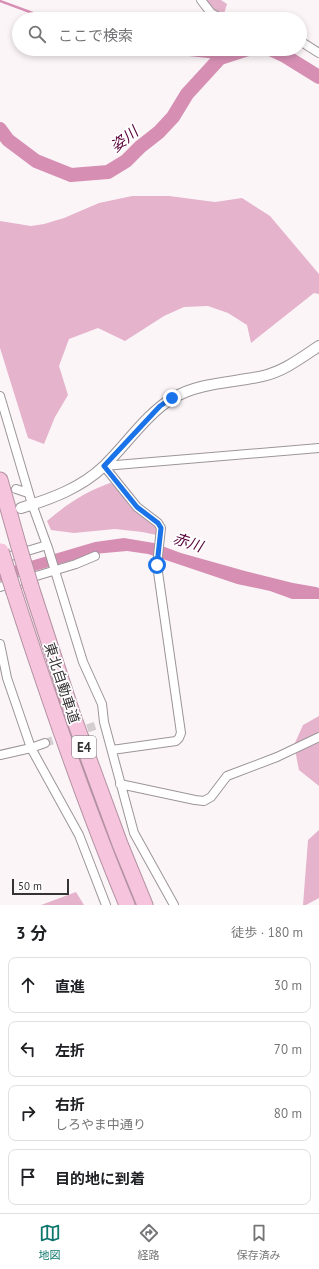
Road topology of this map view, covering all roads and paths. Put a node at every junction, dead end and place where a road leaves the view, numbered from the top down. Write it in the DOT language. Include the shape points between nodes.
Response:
graph roads {
  1 [pos="202,0"];
  2 [pos="210,12"];
  3 [pos="307,45"];
  4 [pos="319,53"];
  5 [pos="319,346"];
  6 [pos="0,396"];
  7 [pos="319,448"];
  8 [pos="104,466"];
  9 [pos="0,480"];
  10 [pos="16,489"];
  11 [pos="28,493"];
  12 [pos="32,504"];
  13 [pos="21,508"];
  14 [pos="47,546"];
  15 [pos="0,552"];
  16 [pos="95,556"];
  17 [pos="55,570"];
  18 [pos="7,589"];
  19 [pos="0,644"];
  20 [pos="4,679"];
  21 [pos="319,737"];
  22 [pos="45,743"];
  23 [pos="31,748"];
  24 [pos="112,750"];
  25 [pos="0,755"];
  26 [pos="120,784"];
  27 [pos="106,905"];
  28 [pos="127,905"];
  29 [pos="145,905"];
  30 [pos="174,905"];
  1 -- 2 [label="street"];
  3 -- 4 [label="street"];
  5 -- 8 [label="street" via="276,372 200,387 172,398 160,406"];
  6 -- 11 [label="street"];
  7 -- 8 [label="street"];
  8 -- 12 [label="street" via="89,479 66,492"];
  8 -- 24 [label="street" via="137,507 161,528 157,565 181,733 176,741"];
  9 -- 29 [label="highway, 東北自動車道 / E4, bridge" via="73,716"];
  10 -- 11 [label="street"];
  11 -- 12 [label="street"];
  12 -- 13 [label="street"];
  12 -- 14 [label="street"];
  14 -- 15 [label="street"];
  14 -- 17 [label="street"];
  15 -- 18 [label="highway, 東北自動車道 / E4, bridge"];
  16 -- 17 [label="street"];
  17 -- 18 [label="street" via="39,574"];
  17 -- 24 [label="street" via="83,662 102,704 101,724"];
  18 -- 28 [label="highway, 東北自動車道 / E4"];
  19 -- 20 [label="street"];
  20 -- 23 [label="street"];
  21 -- 26 [label="street" via="228,776 211,797 204,801"];
  22 -- 23 [label="street"];
  23 -- 25 [label="street"];
  23 -- 27 [label="street" via="78,835"];
  24 -- 26 [label="street"];
  26 -- 30 [label="street" via="134,833"];
}
